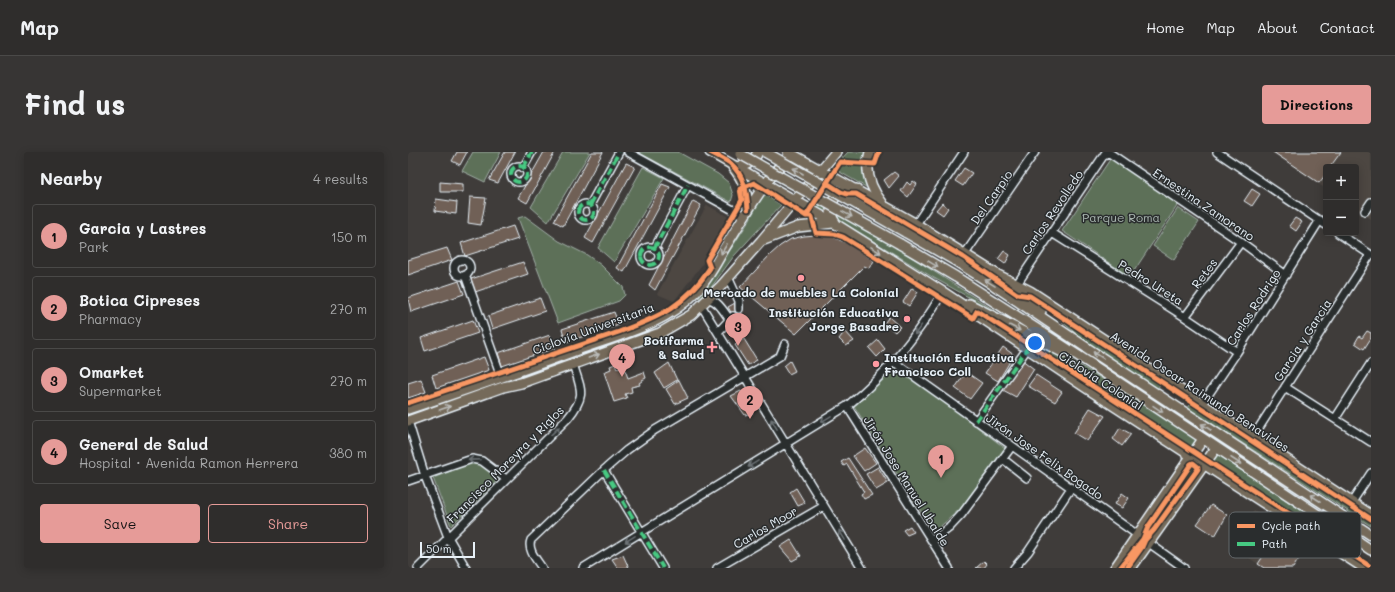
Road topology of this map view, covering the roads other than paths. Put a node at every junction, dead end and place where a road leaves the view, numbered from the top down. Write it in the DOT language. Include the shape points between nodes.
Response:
graph roads {
  1 [pos="532,152"];
  2 [pos="619,152"];
  3 [pos="628,152"];
  4 [pos="710,152"];
  5 [pos="758,152"];
  6 [pos="765,152"];
  7 [pos="836,152"];
  8 [pos="870,152"];
  9 [pos="964,152"];
  10 [pos="1035,152"];
  11 [pos="1107,152"];
  12 [pos="1217,152"];
  13 [pos="737,153"];
  14 [pos="791,153"];
  15 [pos="733,165"];
  16 [pos="523,168"];
  17 [pos="821,170"];
  18 [pos="766,184"];
  19 [pos="688,185"];
  20 [pos="856,189"];
  21 [pos="795,201"];
  22 [pos="1371,202"];
  23 [pos="590,205"];
  24 [pos="885,206"];
  25 [pos="1365,211"];
  26 [pos="746,212"];
  27 [pos="1323,223"];
  28 [pos="835,224"];
  29 [pos="916,224"];
  30 [pos="1052,233"];
  31 [pos="1342,236"];
  32 [pos="761,241"];
  33 [pos="1241,242"];
  34 [pos="654,249"];
  35 [pos="965,254"];
  36 [pos="1370,255"];
  37 [pos="465,275"];
  38 [pos="998,275"];
  39 [pos="1286,275"];
  40 [pos="728,277"];
  41 [pos="1017,284"];
  42 [pos="943,292"];
  43 [pos="705,302"];
  44 [pos="739,309"];
  45 [pos="1185,317"];
  46 [pos="718,332"];
  47 [pos="785,344"];
  48 [pos="1084,346"];
  49 [pos="1027,349"];
  50 [pos="1237,352"];
  51 [pos="894,362"];
  52 [pos="1371,363"];
  53 [pos="573,364"];
  54 [pos="1091,364"];
  55 [pos="501,376"];
  56 [pos="746,377"];
  57 [pos="1285,386"];
  58 [pos="1202,404"];
  59 [pos="847,406"];
  60 [pos="408,409"];
  61 [pos="1335,419"];
  62 [pos="408,420"];
  63 [pos="976,420"];
  64 [pos="1253,437"];
  65 [pos="1204,439"];
  66 [pos="1371,442"];
  67 [pos="786,444"];
  68 [pos="1012,446"];
  69 [pos="1216,448"];
  70 [pos="1192,456"];
  71 [pos="1003,460"];
  72 [pos="1205,465"];
  73 [pos="604,470"];
  74 [pos="1371,473"];
  75 [pos="425,476"];
  76 [pos="1028,478"];
  77 [pos="506,480"];
  78 [pos="408,482"];
  79 [pos="1071,488"];
  80 [pos="1352,502"];
  81 [pos="824,506"];
  82 [pos="1278,512"];
  83 [pos="1313,512"];
  84 [pos="1336,512"];
  85 [pos="1371,515"];
  86 [pos="1361,528"];
  87 [pos="642,532"];
  88 [pos="1138,535"];
  89 [pos="1371,535"];
  90 [pos="448,538"];
  91 [pos="932,541"];
  92 [pos="1149,543"];
  93 [pos="1361,543"];
  94 [pos="1371,550"];
  95 [pos="1349,558"];
  96 [pos="418,568"];
  97 [pos="466,568"];
  98 [pos="542,568"];
  99 [pos="583,568"];
  100 [pos="663,568"];
  101 [pos="717,568"];
  102 [pos="862,568"];
  103 [pos="949,568"];
  104 [pos="1014,568"];
  105 [pos="1114,568"];
  106 [pos="1131,568"];
  107 [pos="1184,568"];
  108 [pos="1364,568"];
  1 -- 16 [label="street"];
  2 -- 23 [label="street"];
  3 -- 19 [label="street"];
  4 -- 15 [label="main road"];
  5 -- 15 [label="main road" via="749,163"];
  48 -- 6 [label="main road, one-way, bridge" via="954,260"];
  7 -- 17 [label="main road"];
  8 -- 24 [label="main road" via="867,165 869,178"];
  9 -- 29 [label="street"];
  10 -- 35 [label="street, Del Carpio"];
  11 -- 30 [label="street, Carlos Revolledo"];
  11 -- 33 [label="street, Ernestina Zamorano"];
  12 -- 27 [label="street"];
  13 -- 54 [label="main road, one-way, bridge" via="956,277"];
  14 -- 17 [label="main road, Avenida Óscar Raimundo Benavides"];
  14 -- 18 [label="main road"];
  15 -- 18 [label="main road"];
  15 -- 26 [label="main road" via="746,189"];
  17 -- 20 [label="main road, Avenida Óscar Raimundo Benavides"];
  17 -- 21 [label="main road"];
  18 -- 21 [label="main road"];
  18 -- 26 [label="main road"];
  19 -- 26 [label="street"];
  19 -- 34 [label="street"];
  20 -- 24 [label="main road, Avenida Óscar Raimundo Benavides"];
  20 -- 28 [label="main road" via="841,192 832,200 830,212"];
  21 -- 28 [label="main road"];
  21 -- 32 [label="main road"];
  22 -- 25 [label="street"];
  24 -- 29 [label="main road, Avenida Óscar Raimundo Benavides"];
  26 -- 55 [label="main road, one-way" via="702,284 673,312 656,321"];
  27 -- 39 [label="street, Carlos Rodrigo"];
  28 -- 32 [label="main road" via="798,227"];
  28 -- 42 [label="main road, one-way"];
  29 -- 35 [label="main road, Avenida Óscar Raimundo Benavides"];
  30 -- 41 [label="street, Carlos Revolledo"];
  30 -- 45 [label="street, Pedro Ureta"];
  31 -- 36 [label="street"];
  32 -- 40 [label="main road"];
  33 -- 39 [label="street, Ernestina Zamorano"];
  33 -- 45 [label="street, Retes"];
  35 -- 38 [label="main road, Avenida Óscar Raimundo Benavides"];
  36 -- 57 [label="street, Garcia y Garcia"];
  37 -- 55 [label="street"];
  38 -- 41 [label="main road, Avenida Óscar Raimundo Benavides"];
  38 -- 48 [label="main road"];
  39 -- 50 [label="street, Carlos Rodrigo"];
  40 -- 43 [label="main road"];
  40 -- 44 [label="street" via="740,301"];
  41 -- 58 [label="main road, Avenida Óscar Raimundo Benavides"];
  42 -- 49 [label="main road"];
  42 -- 51 [label="street, one-way"];
  42 -- 54 [label="main road, one-way" via="1055,349"];
  43 -- 46 [label="street"];
  43 -- 46 [label="street" via="712,299 732,318"];
  53 -- 43 [label="main road, one-way" via="660,333 682,321"];
  45 -- 50 [label="street, Pedro Ureta"];
  46 -- 56 [label="street"];
  47 -- 56 [label="street" via="780,356"];
  84 -- 48 [label="main road, one-way"];
  49 -- 63 [label="street"];
  49 -- 70 [label="main road"];
  50 -- 58 [label="street, Carlos Rodrigo"];
  51 -- 59 [label="street"];
  51 -- 63 [label="street, Jirón Jose Felix Bogado"];
  52 -- 61 [label="street"];
  62 -- 53 [label="main road, one-way"];
  77 -- 53 [label="street, Francisco Moreyra y Riglos, one-way" via="568,418 580,402 580,388"];
  54 -- 65 [label="main road, one-way"];
  55 -- 60 [label="main road"];
  67 -- 56 [label="street, one-way"];
  56 -- 73 [label="street" via="655,430"];
  57 -- 61 [label="street"];
  57 -- 64 [label="street, Garcia y Garcia"];
  58 -- 64 [label="main road, Avenida Óscar Raimundo Benavides"];
  59 -- 67 [label="street, one-way"];
  59 -- 91 [label="street, Jirón Jose Manuel Ubalde"];
  61 -- 66 [label="street"];
  62 -- 75 [label="street"];
  63 -- 68 [label="street, Jirón Jose Felix Bogado"];
  64 -- 80 [label="main road, Avenida Óscar Raimundo Benavides"];
  65 -- 69 [label="main road"];
  65 -- 70 [label="main road"];
  67 -- 81 [label="street"];
  67 -- 87 [label="street, one-way"];
  68 -- 71 [label="street"];
  68 -- 79 [label="street, Jirón Jose Felix Bogado"];
  69 -- 72 [label="main road"];
  69 -- 83 [label="main road, one-way"];
  70 -- 72 [label="main road"];
  70 -- 88 [label="main road"];
  71 -- 76 [label="street"];
  71 -- 91 [label="street" via="962,514"];
  72 -- 82 [label="main road"];
  72 -- 92 [label="main road"];
  73 -- 87 [label="street"];
  73 -- 98 [label="street" via="530,540 530,550"];
  74 -- 80 [label="street"];
  77 -- 75 [label="street, one-way" via="478,459 465,461"];
  75 -- 78 [label="street"];
  75 -- 90 [label="street"];
  77 -- 90 [label="street, Francisco Moreyra y Riglos"];
  79 -- 88 [label="street, Jirón Jose Felix Bogado"];
  79 -- 104 [label="street" via="1028,552"];
  80 -- 85 [label="main road, Avenida Óscar Raimundo Benavides"];
  81 -- 101 [label="street, Carlos Moor"];
  102 -- 81 [label="street, one-way"];
  89 -- 86 [label="main road, one-way"];
  87 -- 99 [label="street, one-way"];
  87 -- 100 [label="street"];
  88 -- 92 [label="street, Jirón Jose Felix Bogado"];
  88 -- 105 [label="main road"];
  90 -- 96 [label="street, Francisco Moreyra y Riglos"];
  90 -- 97 [label="street"];
  91 -- 103 [label="street, Jirón Jose Manuel Ubalde"];
  92 -- 106 [label="main road"];
  92 -- 107 [label="street, Jirón Jose Felix Bogado"];
  93 -- 94 [label="main road, one-way"];
  95 -- 108 [label="main road"];
}
